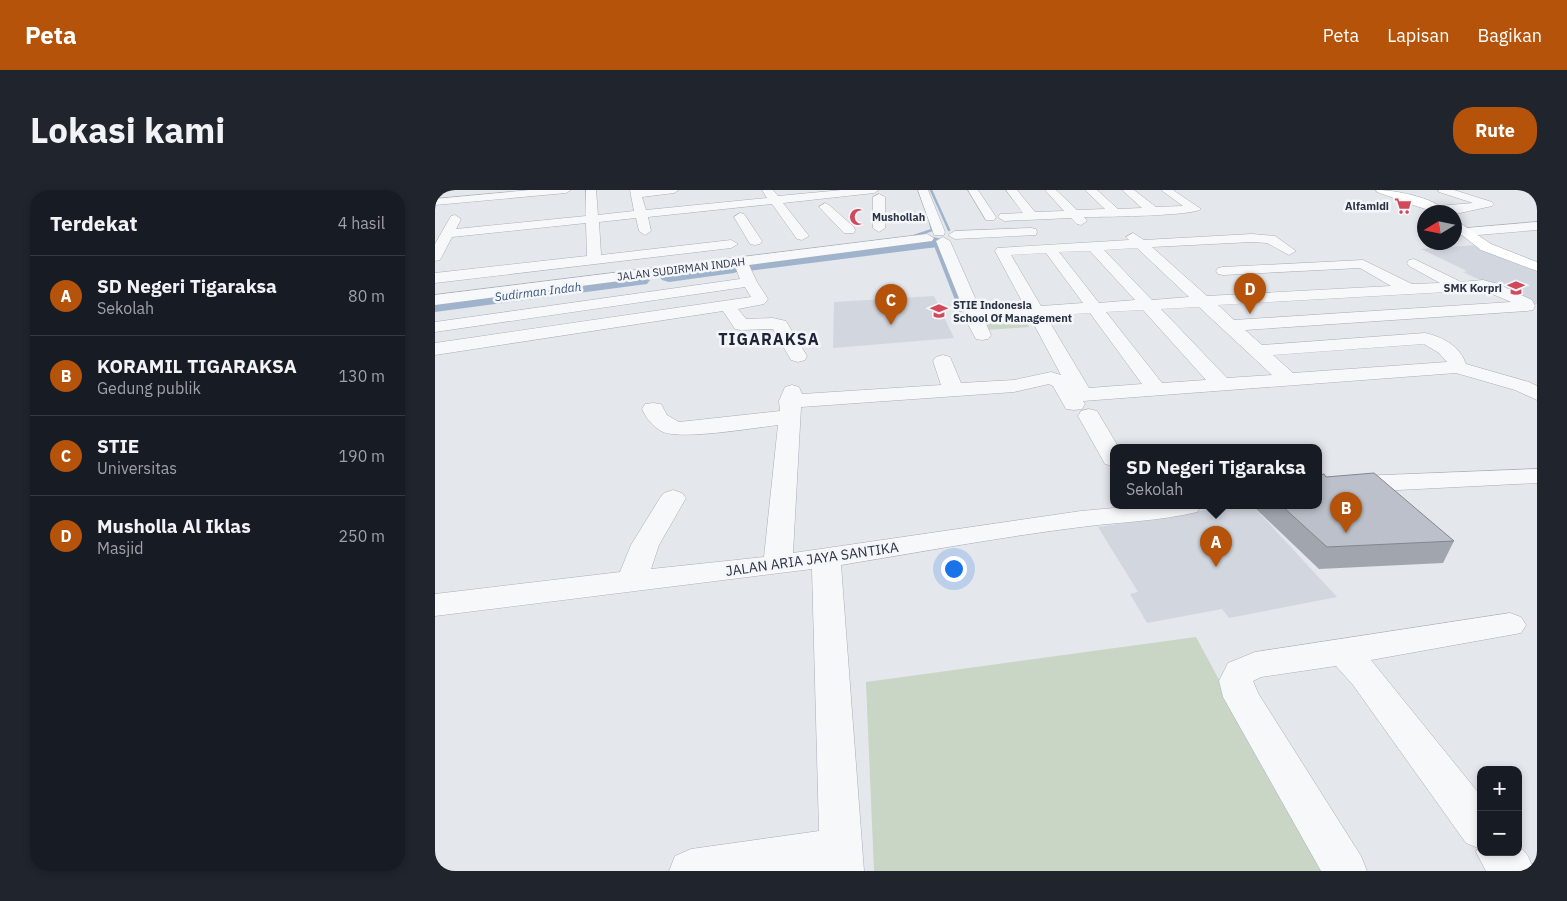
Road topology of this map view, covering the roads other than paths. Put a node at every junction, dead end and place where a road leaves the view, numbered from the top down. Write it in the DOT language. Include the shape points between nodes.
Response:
graph roads {
  1 [pos="566,190"];
  2 [pos="591,190"];
  3 [pos="674,190"];
  4 [pos="923,190"];
  5 [pos="973,190"];
  6 [pos="1011,190"];
  7 [pos="1050,190"];
  8 [pos="1090,190"];
  9 [pos="1127,190"];
  10 [pos="1166,190"];
  11 [pos="1381,190"];
  12 [pos="1443,190"];
  13 [pos="435,192"];
  14 [pos="550,192"];
  15 [pos="462,194"];
  16 [pos="509,195"];
  17 [pos="770,195"];
  18 [pos="877,196"];
  19 [pos="687,197"];
  20 [pos="637,200"];
  21 [pos="435,202"];
  22 [pos="1426,205"];
  23 [pos="825,207"];
  24 [pos="1462,209"];
  25 [pos="783,211"];
  26 [pos="1155,212"];
  27 [pos="1116,213"];
  28 [pos="1073,214"];
  29 [pos="1031,216"];
  30 [pos="1523,216"];
  31 [pos="990,217"];
  32 [pos="974,218"];
  33 [pos="593,219"];
  34 [pos="1537,221"];
  35 [pos="698,223"];
  36 [pos="545,224"];
  37 [pos="1537,226"];
  38 [pos="435,228"];
  39 [pos="1462,228"];
  40 [pos="498,229"];
  41 [pos="449,230"];
  42 [pos="849,230"];
  43 [pos="1070,230"];
  44 [pos="1041,231"];
  45 [pos="830,232"];
  46 [pos="1467,232"];
  47 [pos="1140,235"];
  48 [pos="941,236"];
  49 [pos="783,238"];
  50 [pos="1184,241"];
  51 [pos="709,246"];
  52 [pos="1093,246"];
  53 [pos="1049,248"];
  54 [pos="437,251"];
  55 [pos="650,253"];
  56 [pos="1260,253"];
  57 [pos="594,260"];
  58 [pos="741,262"];
  59 [pos="1414,264"];
  60 [pos="539,266"];
  61 [pos="1318,266"];
  62 [pos="1537,268"];
  63 [pos="1271,269"];
  64 [pos="1223,271"];
  65 [pos="483,273"];
  66 [pos="654,273"];
  67 [pos="435,278"];
  68 [pos="749,282"];
  69 [pos="1459,287"];
  70 [pos="1410,290"];
  71 [pos="1360,293"];
  72 [pos="666,294"];
  73 [pos="1310,296"];
  74 [pos="1258,299"];
  75 [pos="435,300"];
  76 [pos="1204,302"];
  77 [pos="727,305"];
  78 [pos="1148,305"];
  79 [pos="1095,308"];
  80 [pos="1037,312"];
  81 [pos="671,313"];
  82 [pos="972,315"];
  83 [pos="1288,322"];
  84 [pos="1230,326"];
  85 [pos="435,327"];
  86 [pos="982,335"];
  87 [pos="435,349"];
  88 [pos="1257,351"];
  89 [pos="798,356"];
  90 [pos="943,361"];
  91 [pos="1457,367"];
  92 [pos="1288,379"];
  93 [pos="1221,384"];
  94 [pos="1156,389"];
  95 [pos="953,390"];
  96 [pos="1537,394"];
  97 [pos="790,403"];
  98 [pos="1079,403"];
  99 [pos="653,409"];
  100 [pos="1110,454"];
  101 [pos="1537,476"];
  102 [pos="1322,488"];
  103 [pos="673,498"];
  104 [pos="1142,509"];
  105 [pos="826,557"];
  106 [pos="778,565"];
  107 [pos="633,581"];
  108 [pos="435,606"];
  109 [pos="1510,625"];
  110 [pos="1344,652"];
  111 [pos="1477,824"];
  112 [pos="1501,856"];
  113 [pos="841,860"];
  114 [pos="691,871"];
  115 [pos="1345,871"];
  116 [pos="1512,871"];
  1 -- 14 [label="street"];
  2 -- 33 [label="street"];
  3 -- 20 [label="street"];
  4 -- 48 [label="street"];
  5 -- 31 [label="street"];
  6 -- 29 [label="street"];
  7 -- 28 [label="street"];
  8 -- 27 [label="street"];
  9 -- 26 [label="street"];
  10 -- 26 [label="street" via="1195,209"];
  11 -- 22 [label="main road"];
  12 -- 24 [label="street" via="1488,204"];
  13 -- 15 [label="street"];
  14 -- 16 [label="street"];
  14 -- 36 [label="street"];
  15 -- 16 [label="street"];
  15 -- 21 [label="street"];
  15 -- 41 [label="street"];
  16 -- 40 [label="street"];
  17 -- 18 [label="street"];
  17 -- 20 [label="street"];
  17 -- 25 [label="street"];
  18 -- 23 [label="street"];
  18 -- 42 [label="street" via="879,227"];
  19 -- 20 [label="street"];
  20 -- 33 [label="street"];
  20 -- 55 [label="street"];
  23 -- 25 [label="street"];
  23 -- 42 [label="street"];
  25 -- 49 [label="street" via="806,235"];
  25 -- 51 [label="street" via="736,217 760,240"];
  26 -- 27 [label="street"];
  27 -- 28 [label="street"];
  28 -- 29 [label="street"];
  28 -- 43 [label="street" via="1089,229"];
  29 -- 31 [label="street"];
  30 -- 34 [label="street"];
  31 -- 32 [label="street"];
  33 -- 36 [label="street"];
  33 -- 57 [label="street"];
  35 -- 51 [label="street"];
  36 -- 40 [label="street"];
  36 -- 60 [label="street"];
  37 -- 46 [label="street"];
  38 -- 41 [label="street"];
  39 -- 46 [label="main road"];
  40 -- 41 [label="street"];
  40 -- 65 [label="street"];
  41 -- 54 [label="street"];
  42 -- 45 [label="street"];
  44 -- 48 [label="street, JALAN SUDIRMAN INDAH"];
  46 -- 62 [label="main road" via="1486,247"];
  47 -- 50 [label="street"];
  47 -- 52 [label="street"];
  47 -- 76 [label="street"];
  48 -- 58 [label="street, JALAN SUDIRMAN INDAH"];
  48 -- 82 [label="street"];
  50 -- 56 [label="street" via="1261,238 1294,251"];
  50 -- 64 [label="street"];
  51 -- 55 [label="street"];
  52 -- 53 [label="street"];
  52 -- 78 [label="street"];
  53 -- 79 [label="street"];
  53 -- 80 [label="street" via="1002,251"];
  55 -- 57 [label="street"];
  55 -- 66 [label="street"];
  57 -- 60 [label="street"];
  58 -- 66 [label="street, JALAN SUDIRMAN INDAH"];
  58 -- 68 [label="street"];
  59 -- 69 [label="street"];
  60 -- 65 [label="street"];
  61 -- 63 [label="street"];
  61 -- 70 [label="street" via="1365,264"];
  61 -- 71 [label="street"];
  63 -- 64 [label="street"];
  63 -- 73 [label="street"];
  64 -- 74 [label="street"];
  65 -- 67 [label="street"];
  66 -- 72 [label="street"];
  66 -- 75 [label="street, JALAN SUDIRMAN INDAH"];
  68 -- 72 [label="street"];
  68 -- 77 [label="street" via="759,299"];
  69 -- 70 [label="street"];
  69 -- 83 [label="street" via="1488,286 1527,306"];
  70 -- 71 [label="street"];
  71 -- 73 [label="street"];
  72 -- 81 [label="street"];
  72 -- 85 [label="street"];
  73 -- 74 [label="street"];
  74 -- 76 [label="street"];
  74 -- 83 [label="street"];
  76 -- 78 [label="street"];
  76 -- 84 [label="street"];
  77 -- 81 [label="street"];
  77 -- 89 [label="street" via="741,325 780,325"];
  78 -- 79 [label="street"];
  78 -- 93 [label="street"];
  79 -- 80 [label="street"];
  79 -- 94 [label="street"];
  80 -- 82 [label="street"];
  80 -- 98 [label="street" via="1081,393"];
  81 -- 87 [label="street"];
  82 -- 86 [label="street"];
  83 -- 84 [label="street"];
  84 -- 88 [label="street"];
  88 -- 91 [label="street" via="1425,338 1439,343 1455,360"];
  88 -- 92 [label="street"];
  90 -- 95 [label="street"];
  91 -- 92 [label="street"];
  91 -- 96 [label="street"];
  92 -- 93 [label="street"];
  93 -- 94 [label="street"];
  94 -- 98 [label="street"];
  95 -- 97 [label="street"];
  95 -- 98 [label="street" via="1014,386 1051,378 1061,382"];
  97 -- 99 [label="street" via="677,429 657,417"];
  97 -- 106 [label="street"];
  98 -- 100 [label="street"];
  101 -- 102 [label="street"];
  103 -- 107 [label="street" via="645,545"];
  104 -- 105 [label="street, JALAN ARIA JAYA SANTIKA"];
  105 -- 106 [label="street, JALAN ARIA JAYA SANTIKA"];
  105 -- 113 [label="street"];
  106 -- 107 [label="street, JALAN ARIA JAYA SANTIKA"];
  107 -- 108 [label="street, JALAN ARIA JAYA SANTIKA"];
  109 -- 110 [label="street"];
  110 -- 111 [label="street"];
  110 -- 115 [label="street" via="1255,665 1240,672 1236,681 1241,697"];
  112 -- 116 [label="street"];
  113 -- 114 [label="street"];
}
